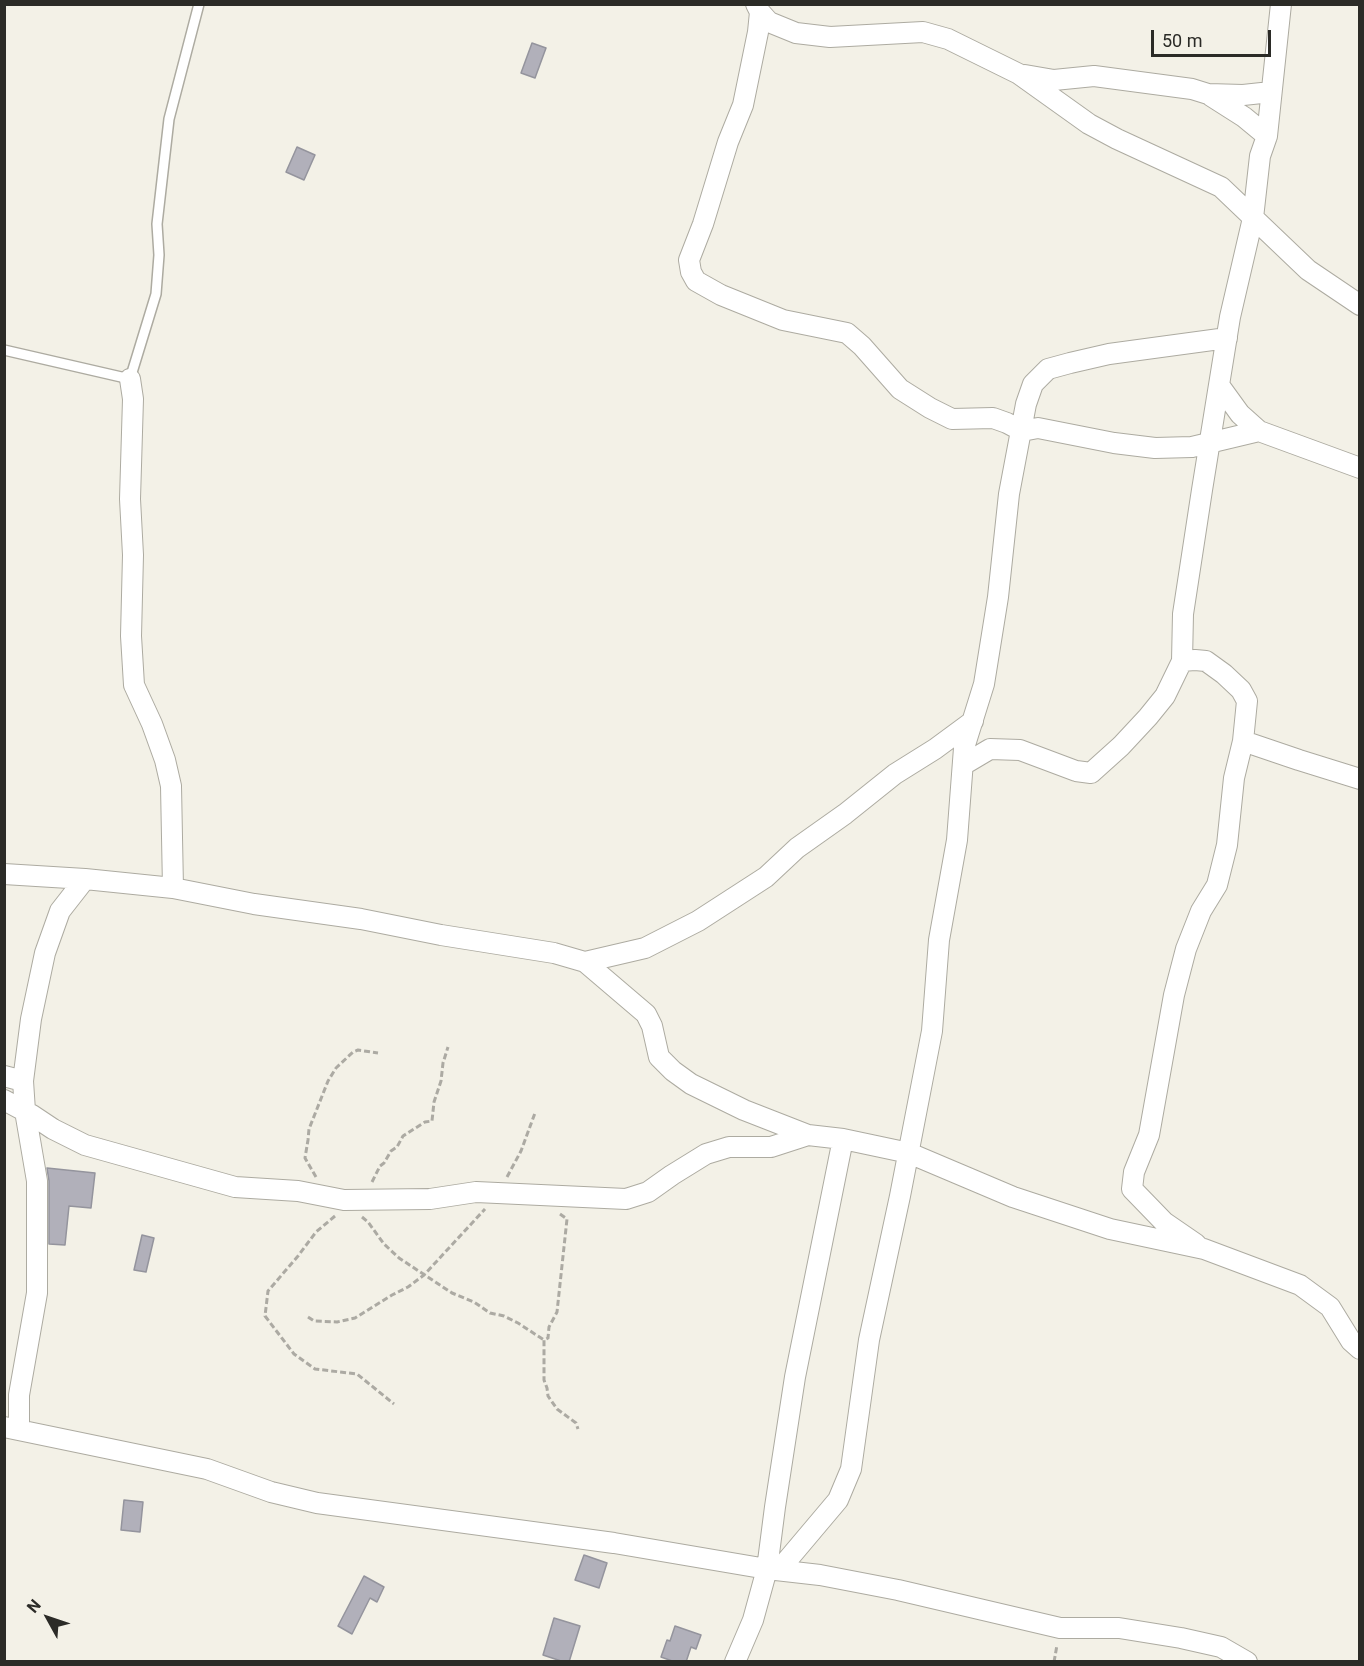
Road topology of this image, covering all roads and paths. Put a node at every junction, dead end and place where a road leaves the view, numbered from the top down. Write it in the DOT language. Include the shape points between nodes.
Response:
graph roads {
  1 [pos="199,4"];
  2 [pos="1281,4"];
  3 [pos="758,8"];
  4 [pos="1020,74"];
  5 [pos="1271,92"];
  6 [pos="1208,94"];
  7 [pos="1267,136"];
  8 [pos="1253,218"];
  9 [pos="1359,305"];
  10 [pos="1227,338"];
  11 [pos="4,350"];
  12 [pos="130,379"];
  13 [pos="1219,385"];
  14 [pos="1022,431"];
  15 [pos="1259,431"];
  16 [pos="1209,443"];
  17 [pos="1359,468"];
  18 [pos="1182,661"];
  19 [pos="972,721"];
  20 [pos="1243,741"];
  21 [pos="963,765"];
  22 [pos="1359,778"];
  23 [pos="4,874"];
  24 [pos="85,879"];
  25 [pos="173,888"];
  26 [pos="585,962"];
  27 [pos="448,1047"];
  28 [pos="14,1078"];
  29 [pos="4,1100"];
  30 [pos="25,1111"];
  31 [pos="536,1113"];
  32 [pos="808,1135"];
  33 [pos="843,1139"];
  34 [pos="909,1153"];
  35 [pos="498,1193"];
  36 [pos="355,1200"];
  37 [pos="558,1213"];
  38 [pos="1204,1249"];
  39 [pos="308,1317"];
  40 [pos="1359,1349"];
  41 [pos="394,1404"];
  42 [pos="12,1428"];
  43 [pos="578,1429"];
  44 [pos="773,1570"];
  45 [pos="735,1662"];
  46 [pos="1247,1662"];
  1 -- 12 [label="lane" via="169,119 157,224 156,294"];
  2 -- 5 [label="street"];
  3 -- 4 [label="street" via="769,22 796,33 830,37 923,32 948,39"];
  3 -- 14 [label="street" via="758,32 742,105 690,260 696,281 783,320 847,333 900,389 952,419 993,418"];
  4 -- 6 [label="street" via="1054,80 1094,76"];
  4 -- 8 [label="street" via="1089,124 1221,187"];
  5 -- 6 [label="street"];
  5 -- 7 [label="street"];
  6 -- 7 [label="street"];
  7 -- 8 [label="street" via="1260,156"];
  8 -- 9 [label="street" via="1308,270"];
  8 -- 10 [label="street"];
  10 -- 13 [label="street"];
  10 -- 14 [label="street" via="1109,354 1048,369 1032,384"];
  11 -- 12 [label="lane"];
  12 -- 25 [label="street" via="134,685 152,724 171,786"];
  13 -- 15 [label="street" via="1240,414"];
  13 -- 16 [label="street"];
  14 -- 16 [label="street" via="1038,428 1155,448"];
  14 -- 19 [label="street" via="984,684"];
  15 -- 16 [label="street"];
  15 -- 17 [label="street"];
  16 -- 18 [label="street" via="1183,614"];
  18 -- 20 [label="street" via="1206,661 1240,690 1247,701"];
  18 -- 21 [label="street" via="1165,696 1149,717 1091,773 1020,750 990,749"];
  19 -- 21 [label="street"];
  19 -- 26 [label="street" via="797,848 766,877 698,921 645,948"];
  20 -- 22 [label="street"];
  20 -- 38 [label="street" via="1234,778 1227,845 1217,885 1201,911 1186,949 1149,1135 1132,1189 1164,1222"];
  21 -- 34 [label="street" via="957,840 939,940 932,1031"];
  23 -- 24 [label="street"];
  24 -- 25 [label="street"];
  24 -- 28 [label="street" via="60,911 45,953"];
  25 -- 26 [label="street" via="554,952"];
  26 -- 32 [label="street" via="646,1014 659,1057 673,1071 690,1084 744,1110"];
  27 -- 36 [label="path" via="432,1121 403,1136 380,1166 369,1189"];
  28 -- 30 [label="street"];
  29 -- 30 [label="street"];
  30 -- 36 [label="street" via="85,1145 234,1187"];
  30 -- 42 [label="street" via="37,1181 37,1293"];
  31 -- 35 [label="path"];
  32 -- 33 [label="street"];
  32 -- 35 [label="street" via="771,1147 729,1147 706,1154 648,1192 626,1199"];
  33 -- 34 [label="street"];
  33 -- 44 [label="street" via="795,1377 775,1507"];
  34 -- 38 [label="street" via="1013,1197 1110,1229"];
  34 -- 44 [label="street" via="869,1340 851,1469 838,1500"];
  35 -- 36 [label="street"];
  35 -- 39 [label="path" via="424,1275 408,1287 355,1318 337,1322"];
  36 -- 41 [label="path" via="316,1232 272,1284 265,1317 294,1354 315,1369 357,1374"];
  37 -- 43 [label="path" via="567,1219 557,1312 544,1340 544,1380 557,1409"];
  38 -- 40 [label="street" via="1300,1285 1330,1307"];
  42 -- 44 [label="street" via="207,1469 271,1492 317,1503 614,1543"];
  44 -- 45 [label="street"];
  44 -- 46 [label="street" via="898,1590 1060,1628 1119,1628 1181,1638 1221,1647"];
}
